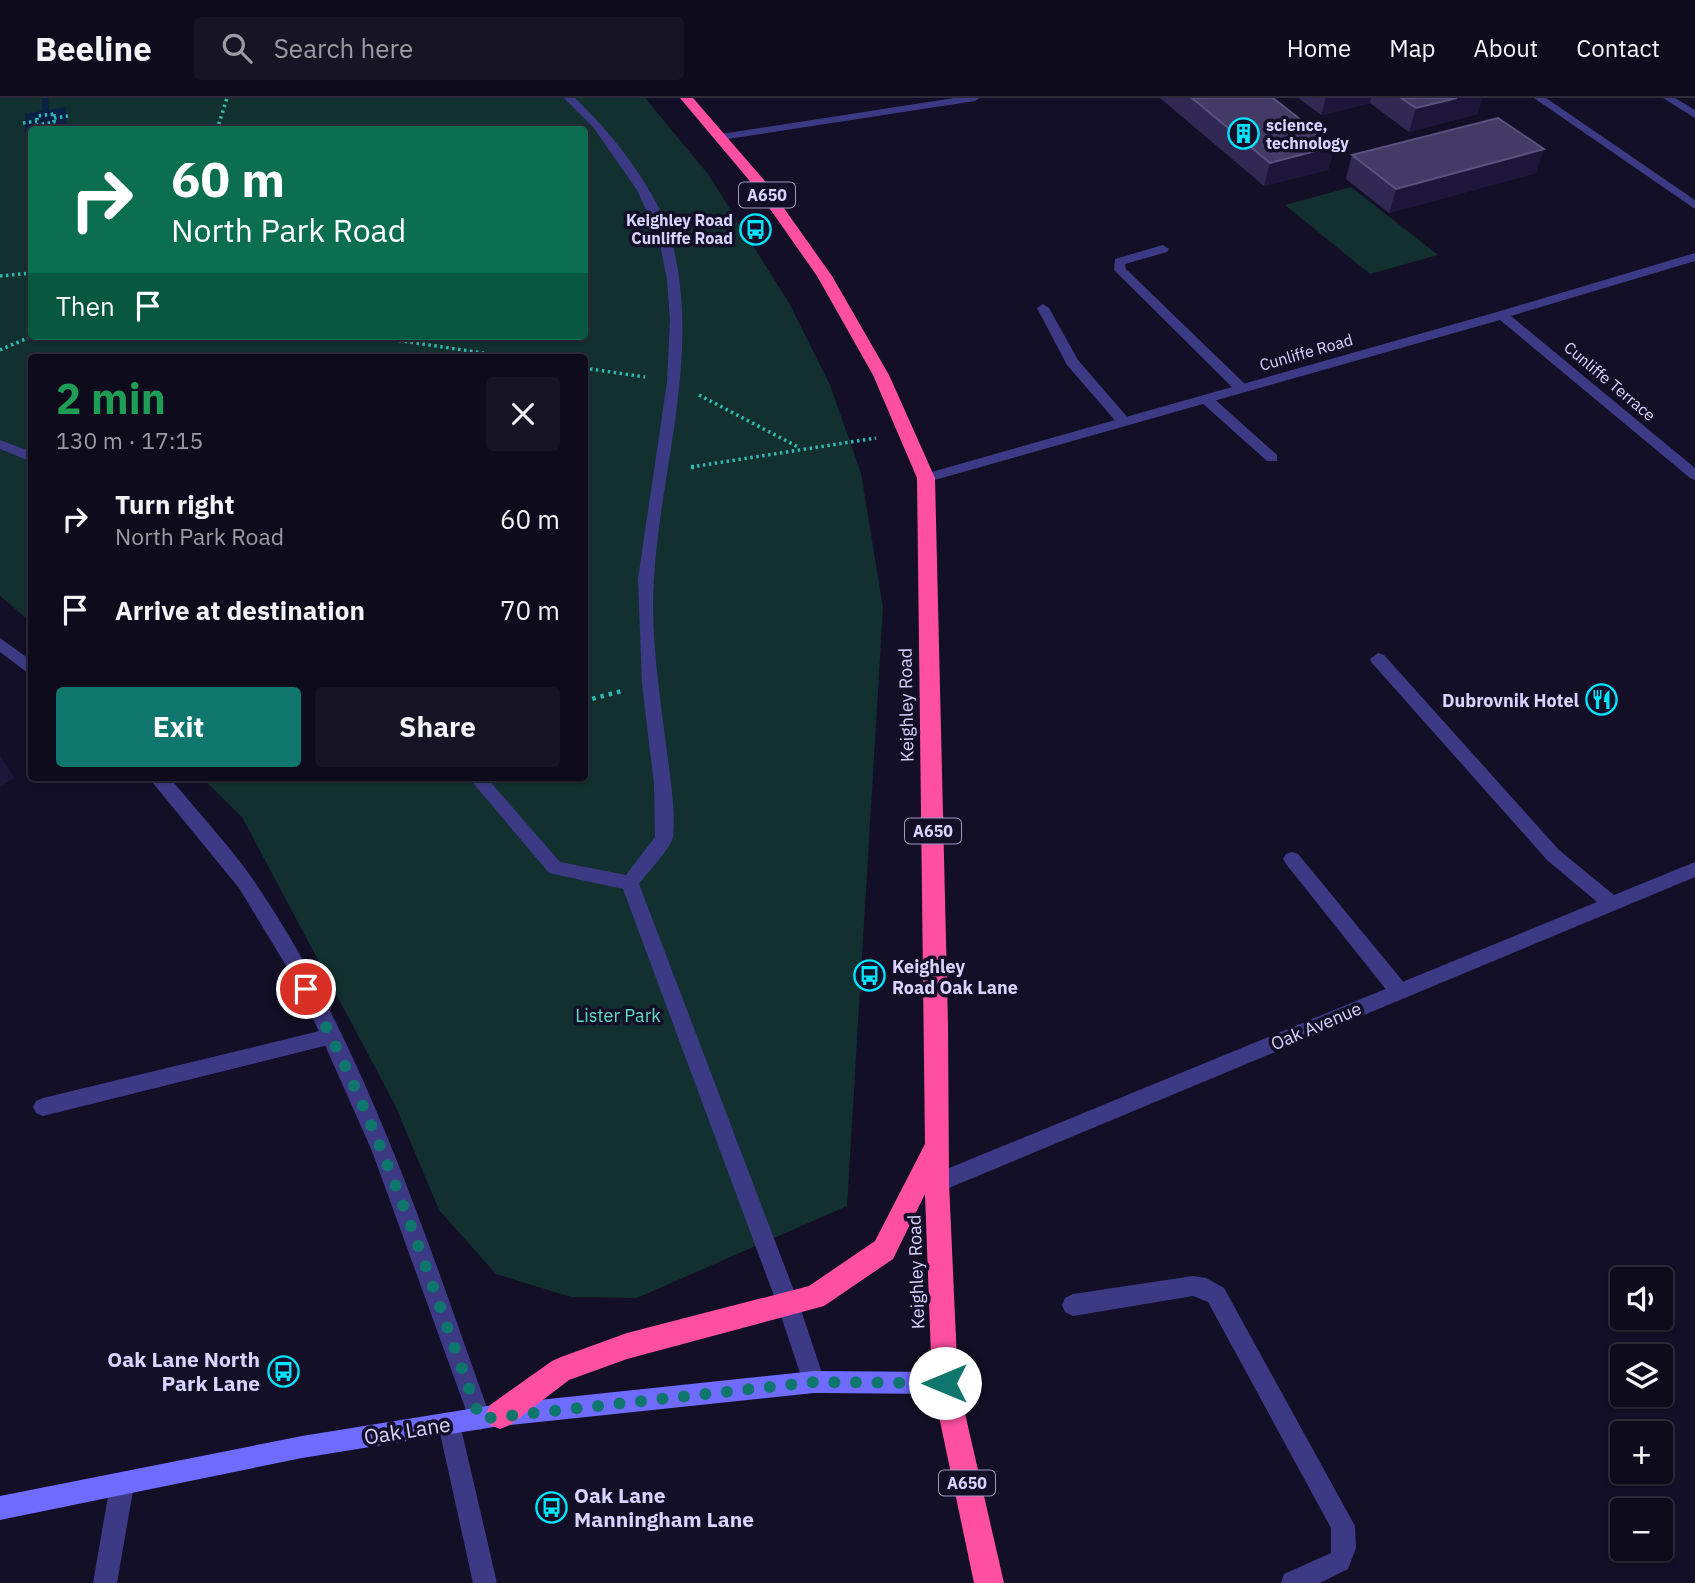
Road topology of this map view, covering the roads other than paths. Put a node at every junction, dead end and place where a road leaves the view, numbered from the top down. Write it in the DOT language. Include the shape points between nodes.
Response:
graph roads {
  1 [pos="569,98"];
  2 [pos="686,98"];
  3 [pos="878,98"];
  4 [pos="975,98"];
  5 [pos="1539,98"];
  6 [pos="1668,98"];
  7 [pos="890,113"];
  8 [pos="1695,115"];
  9 [pos="720,137"];
  10 [pos="1695,205"];
  11 [pos="1163,249"];
  12 [pos="1695,257"];
  13 [pos="1042,308"];
  14 [pos="1502,315"];
  15 [pos="1242,388"];
  16 [pos="1206,399"];
  17 [pos="1124,422"];
  18 [pos="0,444"];
  19 [pos="28,456"];
  20 [pos="1272,458"];
  21 [pos="1695,475"];
  22 [pos="926,478"];
  23 [pos="0,644"];
  24 [pos="1378,659"];
  25 [pos="28,667"];
  26 [pos="160,781"];
  27 [pos="479,781"];
  28 [pos="1292,859"];
  29 [pos="1695,869"];
  30 [pos="630,883"];
  31 [pos="1612,904"];
  32 [pos="1399,991"];
  33 [pos="332,1036"];
  34 [pos="43,1107"];
  35 [pos="937,1145"];
  36 [pos="937,1183"];
  37 [pos="788,1304"];
  38 [pos="1073,1305"];
  39 [pos="814,1382"];
  40 [pos="945,1383"];
  41 [pos="490,1417"];
  42 [pos="449,1424"];
  43 [pos="122,1485"];
  44 [pos="0,1508"];
  45 [pos="106,1583"];
  46 [pos="485,1583"];
  47 [pos="989,1583"];
  48 [pos="1293,1583"];
  1 -- 30 [label="street" via="597,125 643,190 665,239 673,280 674,382 646,579 664,838"];
  2 -- 9 [label="highway, Keighley Road / A650"];
  3 -- 7 [label="street"];
  4 -- 7 [label="street"];
  5 -- 10 [label="street"];
  6 -- 8 [label="street"];
  7 -- 9 [label="street"];
  9 -- 22 [label="highway, Keighley Road / A650" via="773,202 838,298 883,377"];
  11 -- 15 [label="street" via="1118,262 1120,270"];
  12 -- 14 [label="street, Cunliffe Road"];
  13 -- 17 [label="street" via="1072,362"];
  14 -- 15 [label="street, Cunliffe Road"];
  14 -- 21 [label="street, Cunliffe Terrace"];
  15 -- 16 [label="street, Cunliffe Road"];
  16 -- 17 [label="street, Cunliffe Road"];
  16 -- 20 [label="street"];
  17 -- 22 [label="street, Cunliffe Road"];
  18 -- 19 [label="street"];
  22 -- 35 [label="highway, Keighley Road / A650"];
  23 -- 25 [label="street"];
  24 -- 31 [label="street" via="1553,856"];
  26 -- 33 [label="street" via="254,895"];
  27 -- 30 [label="street" via="555,868"];
  28 -- 32 [label="street"];
  29 -- 31 [label="street, Oak Avenue"];
  30 -- 37 [label="street"];
  31 -- 32 [label="street, Oak Avenue"];
  32 -- 36 [label="street, Oak Avenue"];
  33 -- 34 [label="street"];
  33 -- 41 [label="street"];
  35 -- 36 [label="highway, Keighley Road / A650"];
  35 -- 37 [label="highway" via="884,1250 815,1297"];
  36 -- 40 [label="highway, Keighley Road / A650"];
  37 -- 39 [label="street"];
  37 -- 41 [label="highway" via="627,1346 561,1370"];
  38 -- 48 [label="street" via="1193,1286 1216,1296 1343,1526 1340,1561"];
  39 -- 40 [label="street, Oak Lane"];
  39 -- 41 [label="street, Oak Lane"];
  40 -- 47 [label="highway, A650"];
  41 -- 42 [label="street, Oak Lane"];
  42 -- 43 [label="street, Oak Lane" via="302,1447"];
  42 -- 46 [label="street"];
  43 -- 44 [label="street, Oak Lane"];
  43 -- 45 [label="street"];
}
